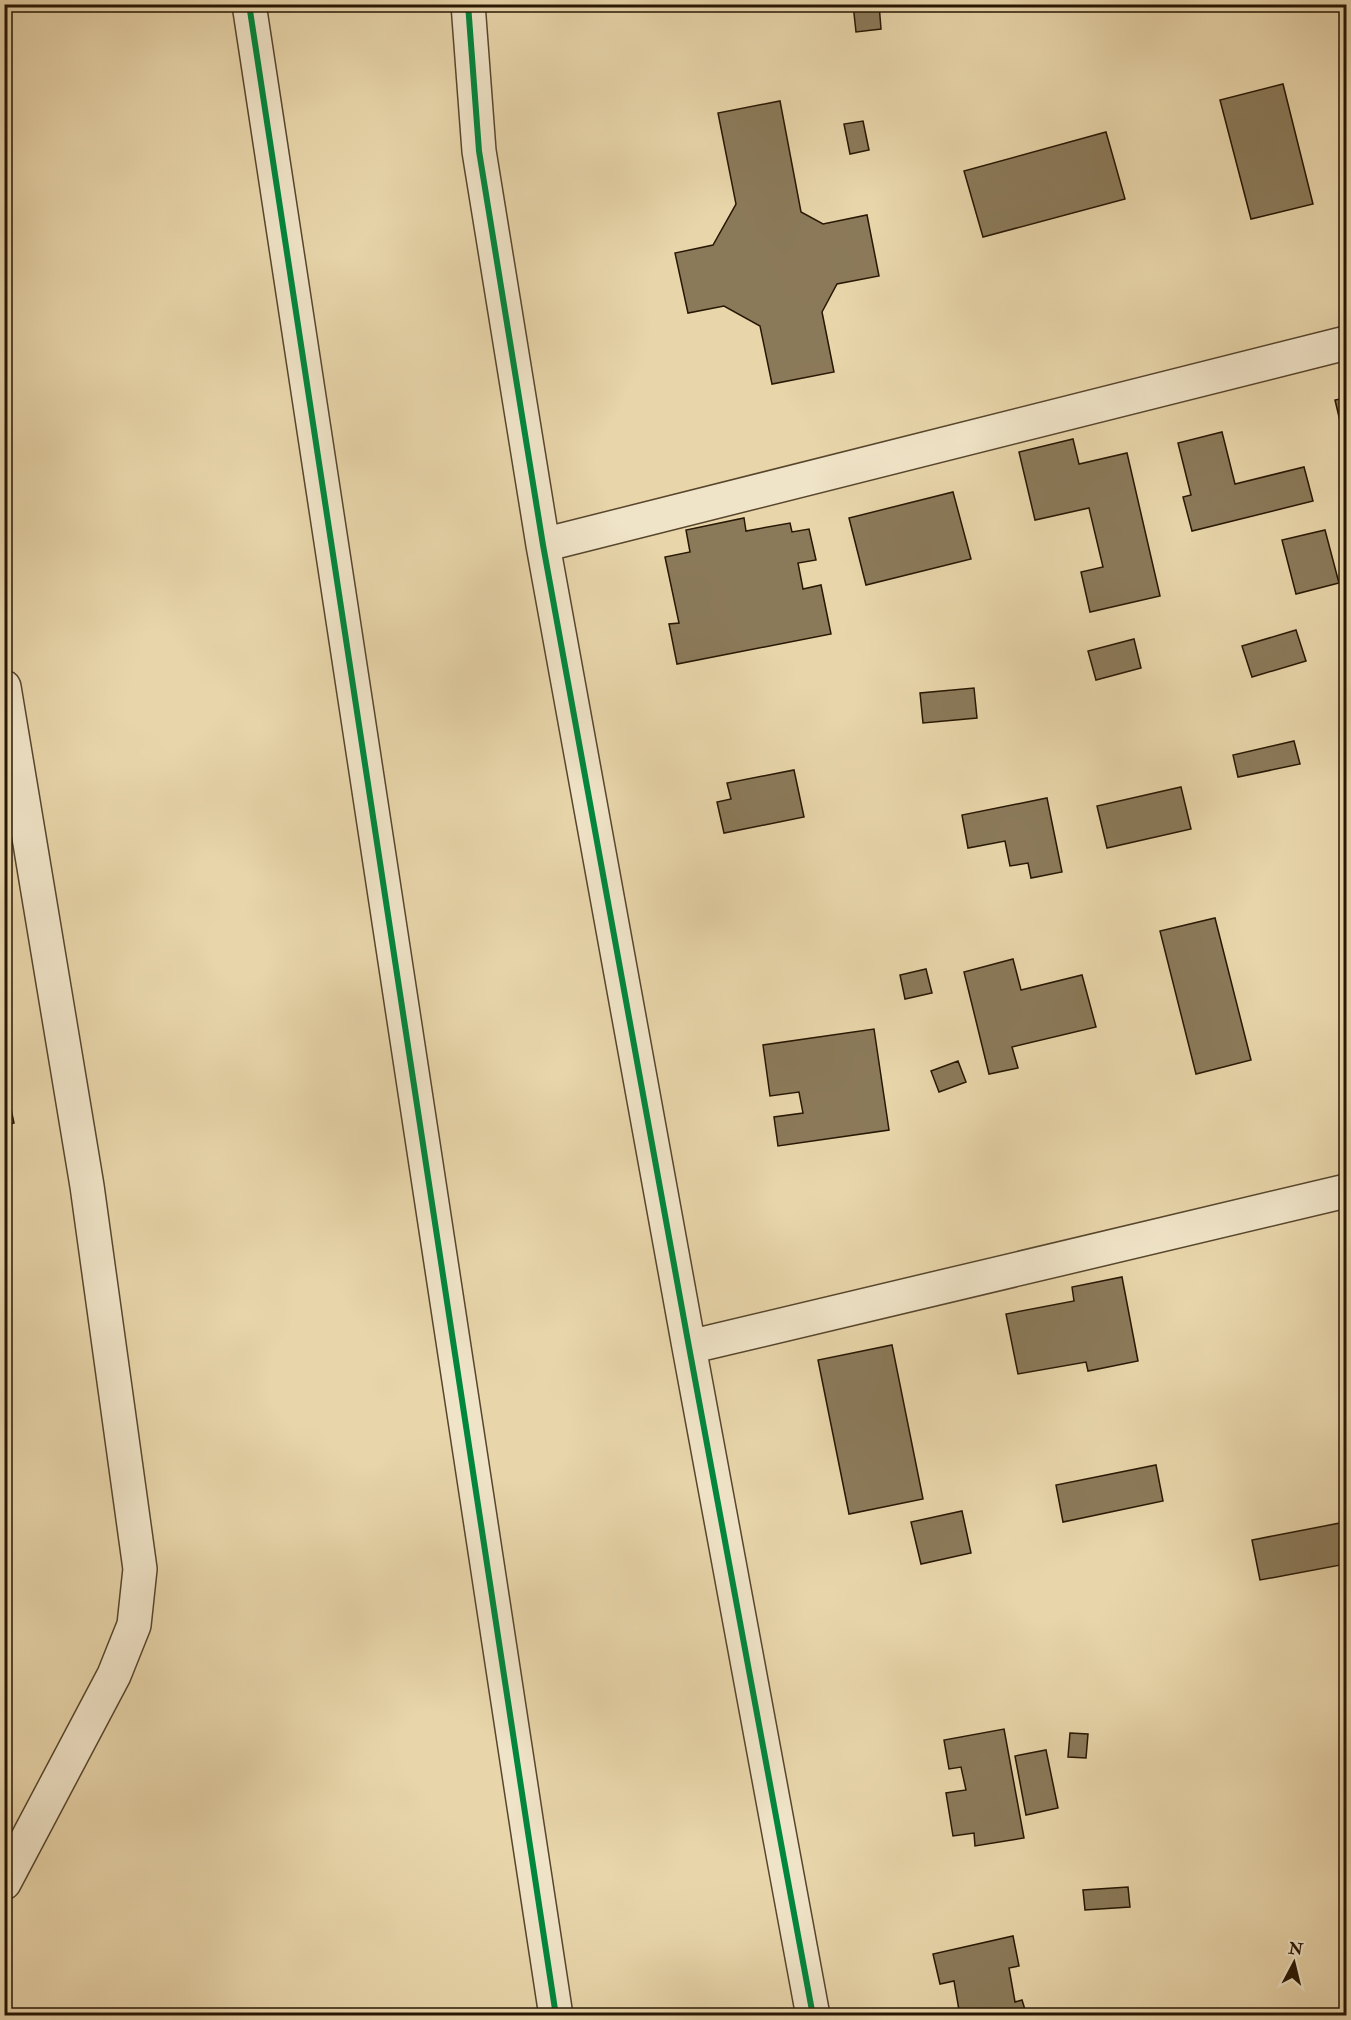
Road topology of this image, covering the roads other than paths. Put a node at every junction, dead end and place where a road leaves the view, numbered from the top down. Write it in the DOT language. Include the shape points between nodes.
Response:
graph roads {
  1 [pos="249,4"];
  2 [pos="468,4"];
  3 [pos="1347,343"];
  4 [pos="543,545"];
  5 [pos="4,687"];
  6 [pos="1347,1191"];
  7 [pos="689,1347"];
  8 [pos="4,1882"];
  9 [pos="556,2016"];
  10 [pos="813,2016"];
  1 -- 9 [label="street"];
  2 -- 4 [label="street" via="478,151"];
  3 -- 4 [label="street"];
  4 -- 7 [label="street"];
  5 -- 8 [label="street" via="87,1186 140,1569 134,1625 114,1675"];
  6 -- 7 [label="street"];
  7 -- 10 [label="street"];
}
